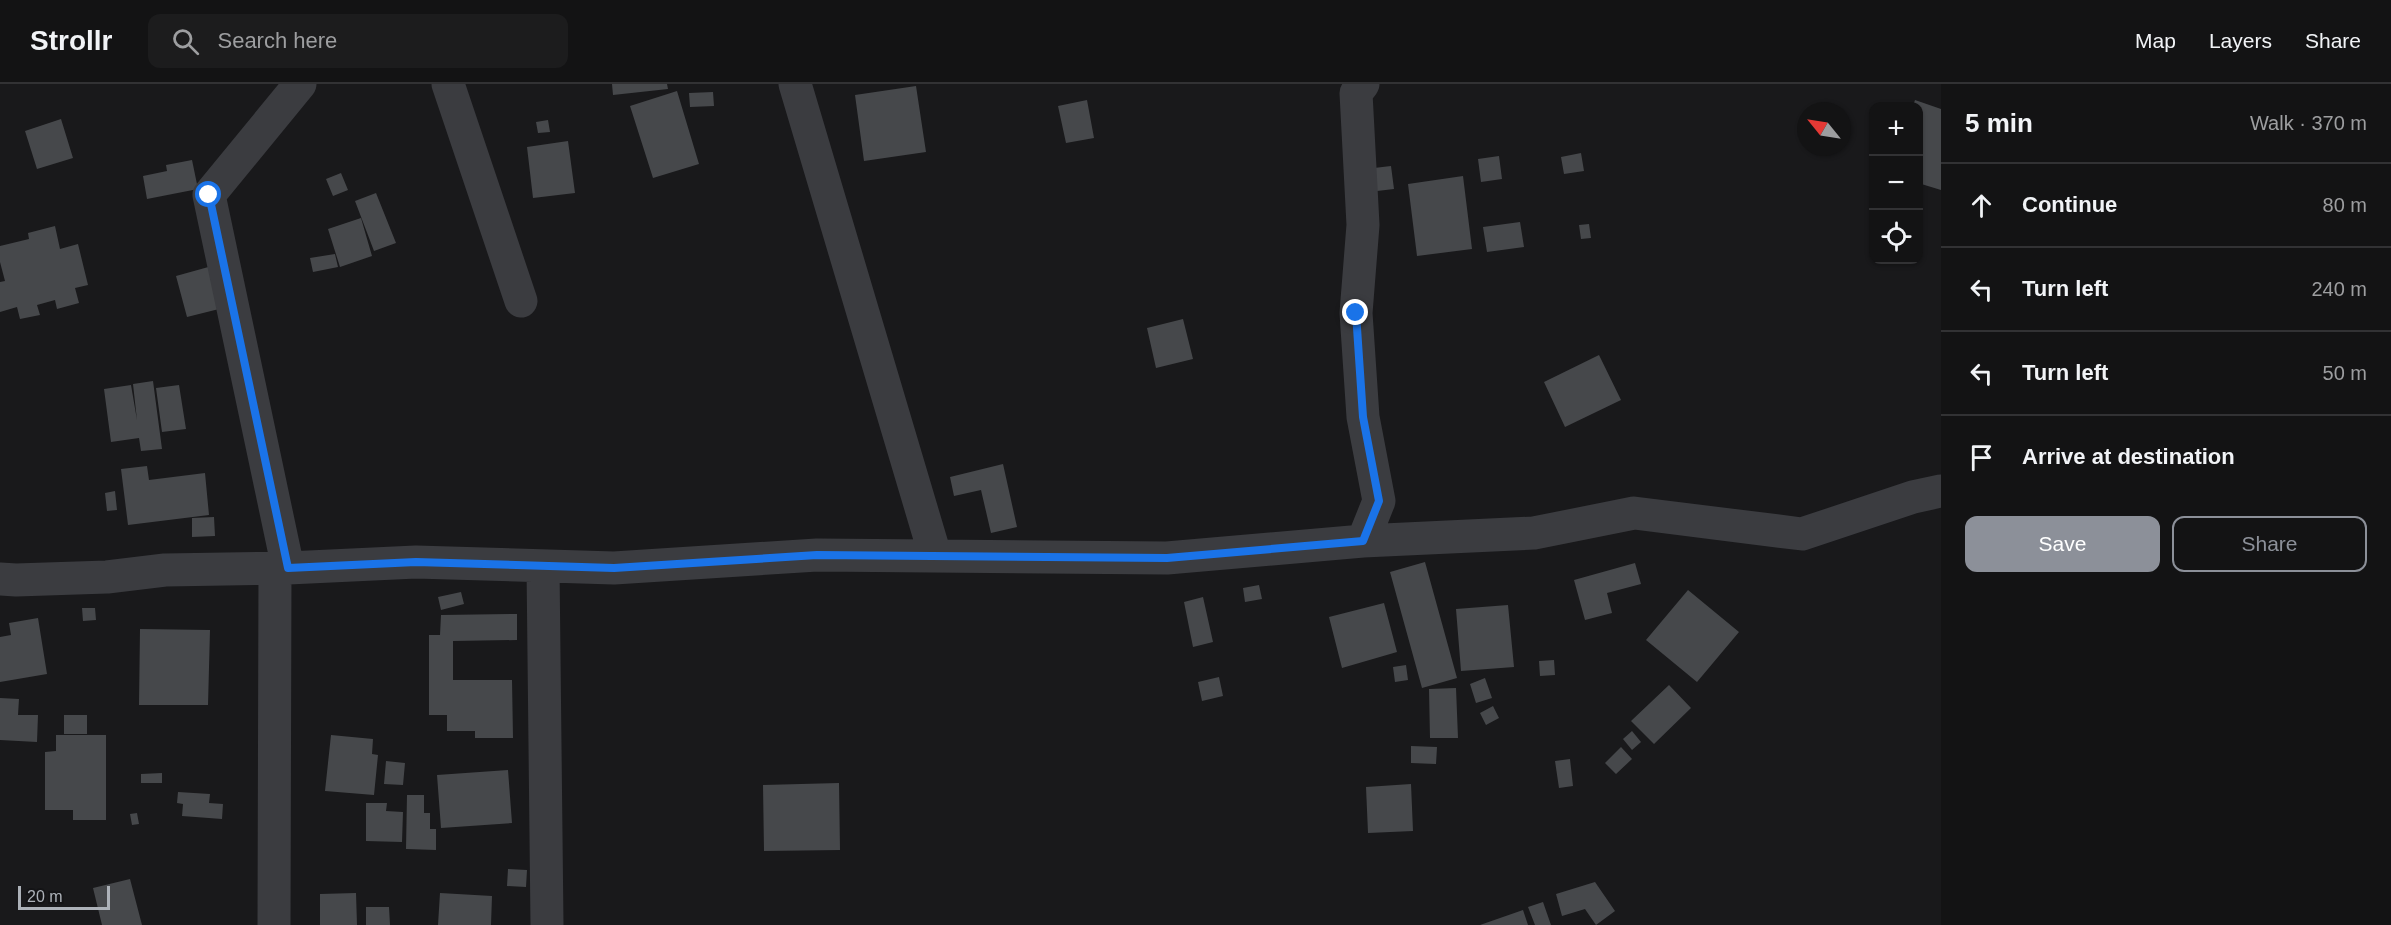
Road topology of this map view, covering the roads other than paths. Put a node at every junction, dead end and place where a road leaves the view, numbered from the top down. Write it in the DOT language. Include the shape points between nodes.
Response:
graph roads {
  1 [pos="300,84"];
  2 [pos="448,84"];
  3 [pos="795,84"];
  4 [pos="1363,84"];
  5 [pos="521,301"];
  6 [pos="1941,490"];
  7 [pos="1363,541"];
  8 [pos="935,555"];
  9 [pos="543,566"];
  10 [pos="282,568"];
  11 [pos="0,579"];
  12 [pos="274,925"];
  13 [pos="547,925"];
  1 -- 10 [label="street" via="209,195"];
  2 -- 5 [label="street"];
  3 -- 8 [label="street"];
  4 -- 7 [label="street" via="1356,93 1362,225 1356,313 1363,417 1379,501"];
  6 -- 7 [label="street" via="1802,534 1634,513 1534,533"];
  7 -- 8 [label="street" via="1167,558"];
  8 -- 9 [label="street" via="817,555 614,568"];
  9 -- 10 [label="street" via="416,562"];
  9 -- 13 [label="street"];
  10 -- 11 [label="street"];
  10 -- 12 [label="street"];
}
